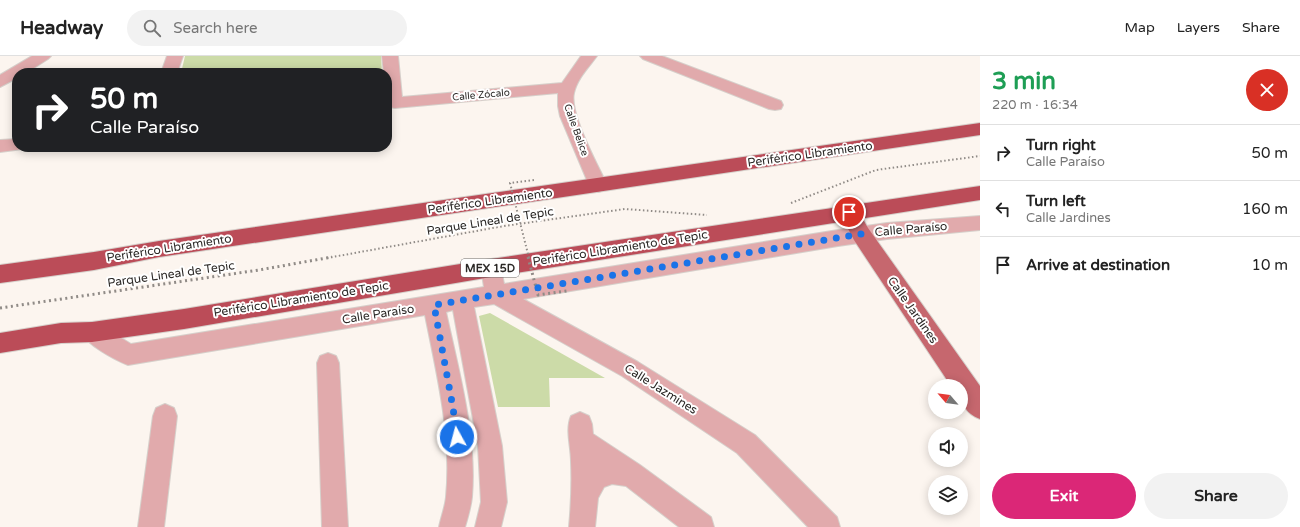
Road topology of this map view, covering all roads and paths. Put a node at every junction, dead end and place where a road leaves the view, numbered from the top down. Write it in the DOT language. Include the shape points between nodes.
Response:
graph roads {
  1 [pos="43,56"];
  2 [pos="175,56"];
  3 [pos="390,56"];
  4 [pos="589,56"];
  5 [pos="648,56"];
  6 [pos="23,68"];
  7 [pos="171,68"];
  8 [pos="391,68"];
  9 [pos="12,75"];
  10 [pos="392,75"];
  11 [pos="0,82"];
  12 [pos="568,87"];
  13 [pos="776,104"];
  14 [pos="980,129"];
  15 [pos="12,145"];
  16 [pos="0,146"];
  17 [pos="980,156"];
  18 [pos="534,180"];
  19 [pos="598,185"];
  20 [pos="980,193"];
  21 [pos="788,204"];
  22 [pos="849,212"];
  23 [pos="712,216"];
  24 [pos="980,223"];
  25 [pos="861,234"];
  26 [pos="94,261"];
  27 [pos="491,268"];
  28 [pos="0,274"];
  29 [pos="0,286"];
  30 [pos="567,291"];
  31 [pos="496,294"];
  32 [pos="462,300"];
  33 [pos="434,305"];
  34 [pos="0,308"];
  35 [pos="92,332"];
  36 [pos="0,333"];
  37 [pos="61,333"];
  38 [pos="0,343"];
  39 [pos="328,363"];
  40 [pos="483,403"];
  41 [pos="980,407"];
  42 [pos="453,408"];
  43 [pos="164,416"];
  44 [pos="490,446"];
  45 [pos="458,452"];
  46 [pos="631,474"];
  47 [pos="585,495"];
  48 [pos="151,527"];
  49 [pos="335,527"];
  50 [pos="452,527"];
  51 [pos="488,527"];
  52 [pos="582,527"];
  53 [pos="701,527"];
  54 [pos="827,527"];
  1 -- 6 [label="street"];
  2 -- 7 [label="street"];
  3 -- 8 [label="street, Calle Zócalo"];
  4 -- 12 [label="street, Calle Belice"];
  5 -- 13 [label="street"];
  9 -- 11 [label="street"];
  10 -- 12 [label="street, Calle Zócalo" via="395,103"];
  12 -- 19 [label="street, Calle Belice" via="565,99 569,116"];
  14 -- 19 [label="highway, Periférico Libramiento"];
  15 -- 16 [label="street"];
  17 -- 21 [label="path" via="876,170"];
  18 -- 30 [label="path, bridge" via="510,183 538,295"];
  19 -- 26 [label="highway, Periférico Libramiento" via="159,249"];
  20 -- 22 [label="highway, Periférico Libramiento de Tepic / MEX 15D"];
  22 -- 25 [label="main road, Calle Jardines"];
  22 -- 27 [label="highway, Periférico Libramiento de Tepic / MEX 15D"];
  23 -- 34 [label="path, Parque Lineal de Tepic" via="625,209 504,226 259,270"];
  24 -- 25 [label="street, Calle Paraíso"];
  25 -- 31 [label="street, Calle Paraíso"];
  25 -- 41 [label="main road, Calle Jardines"];
  26 -- 28 [label="highway, Periférico Libramiento"];
  26 -- 29 [label="highway"];
  27 -- 31 [label="street"];
  27 -- 35 [label="highway, Periférico Libramiento de Tepic / MEX 15D"];
  31 -- 32 [label="street, Calle Paraíso"];
  31 -- 54 [label="street, Calle Jazmines" via="630,369 746,444"];
  32 -- 33 [label="street, Calle Paraíso"];
  32 -- 40 [label="street"];
  33 -- 35 [label="street, Calle Paraíso" via="128,355"];
  33 -- 42 [label="street"];
  35 -- 37 [label="highway, Periférico Libramiento de Tepic / MEX 15D"];
  36 -- 37 [label="highway"];
  37 -- 38 [label="highway, Periférico Libramiento de Tepic / MEX 15D"];
  39 -- 49 [label="street"];
  40 -- 42 [label="street"];
  40 -- 44 [label="street"];
  42 -- 45 [label="street"];
  43 -- 48 [label="street"];
  44 -- 45 [label="street"];
  44 -- 51 [label="street" via="494,502"];
  45 -- 50 [label="street" via="459,498"];
  46 -- 47 [label="street" via="612,471 595,477"];
  46 -- 47 [label="street" via="581,432"];
  46 -- 53 [label="street"];
  47 -- 52 [label="street"];
}
